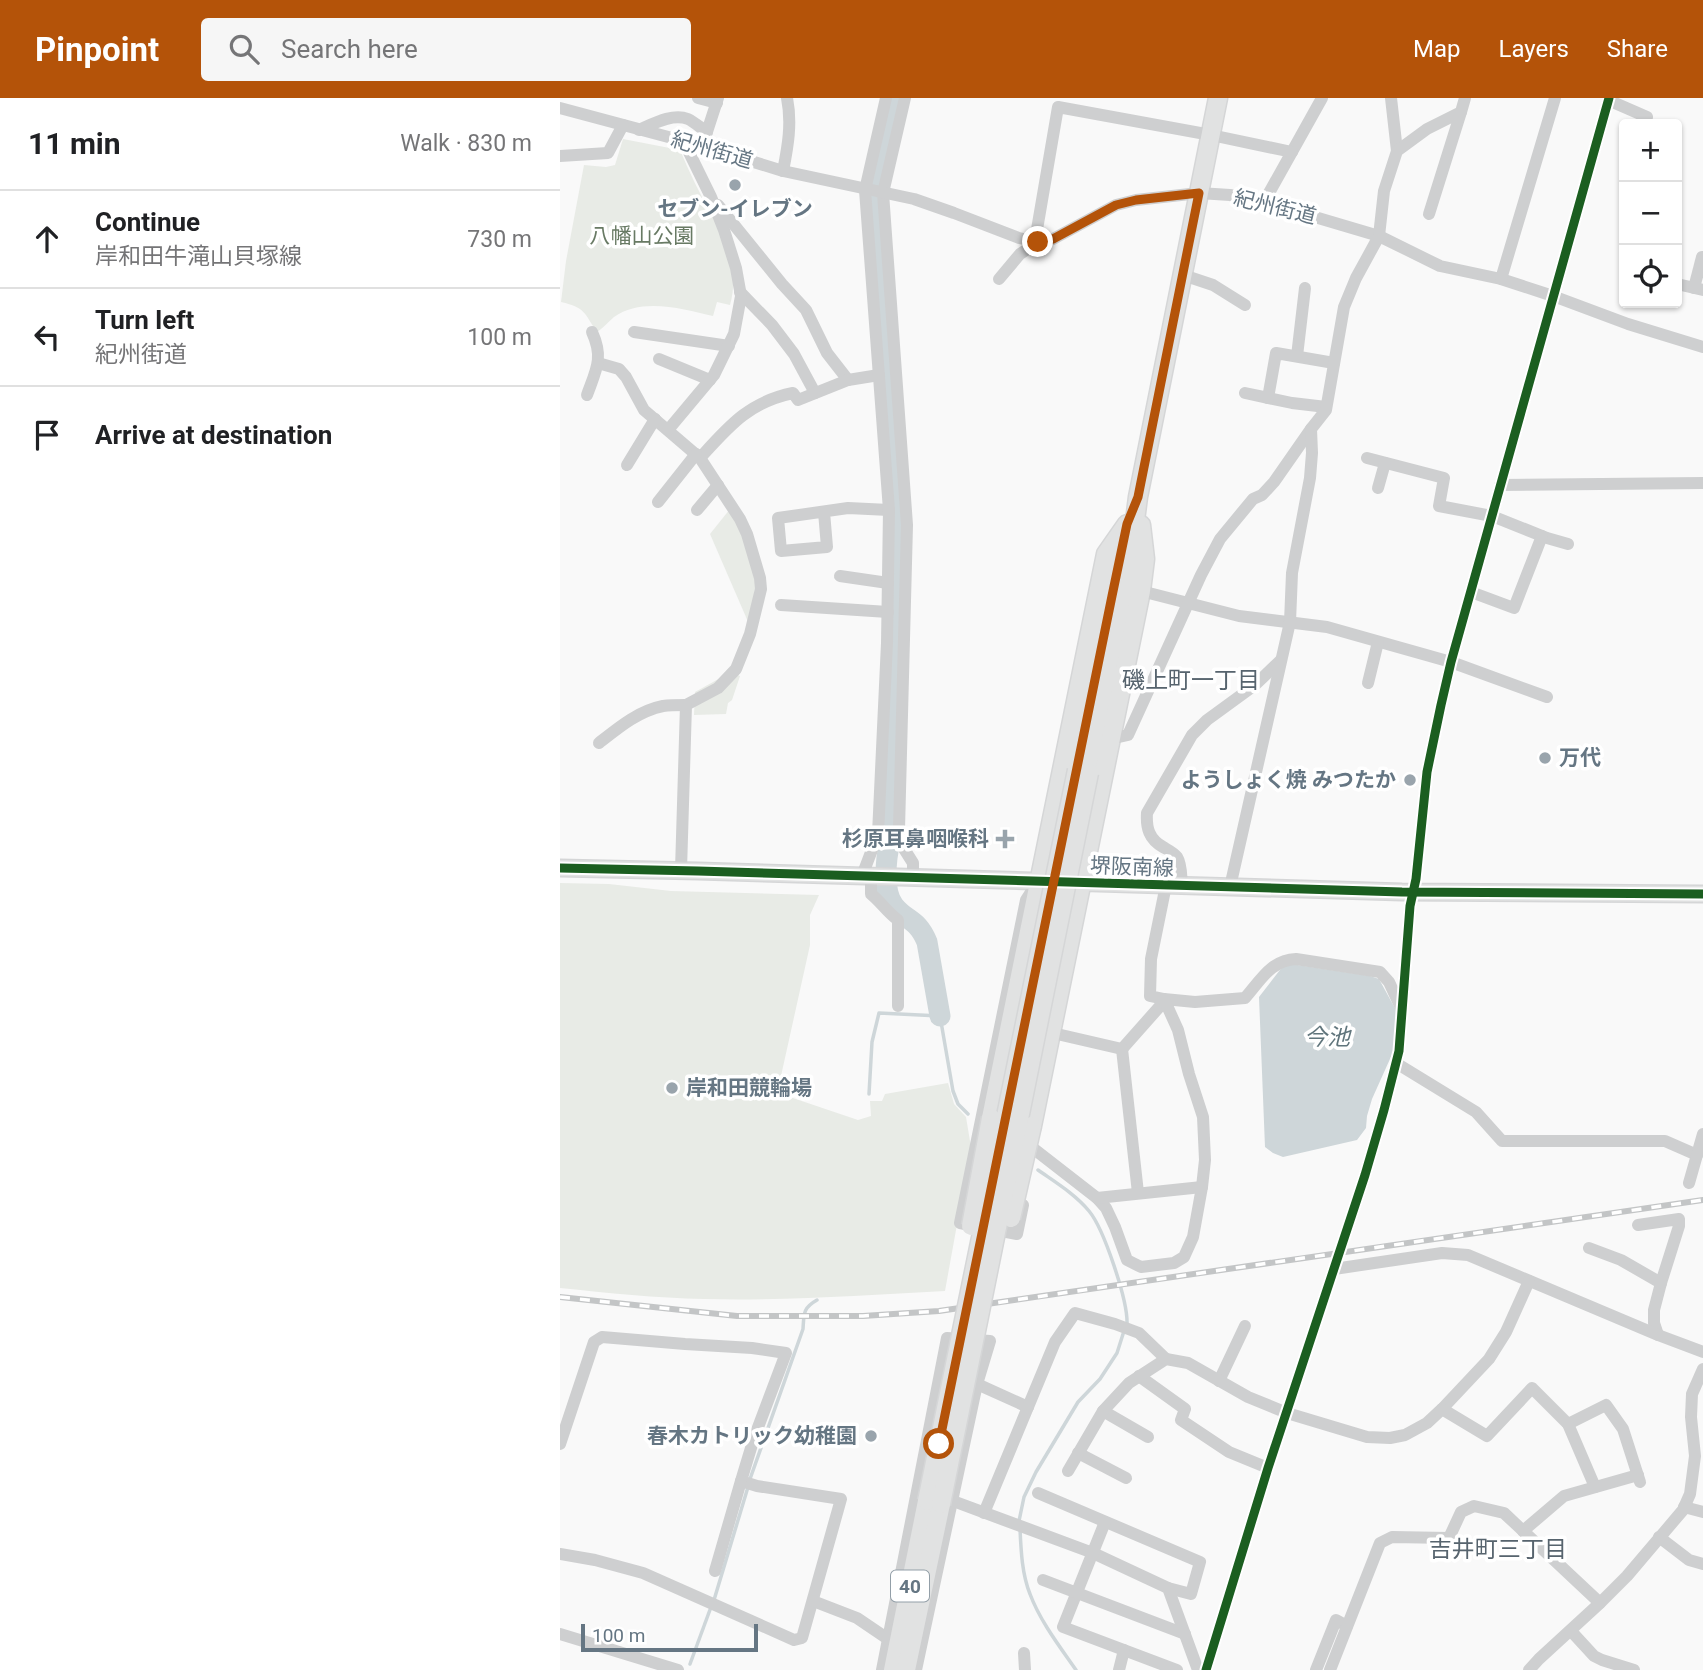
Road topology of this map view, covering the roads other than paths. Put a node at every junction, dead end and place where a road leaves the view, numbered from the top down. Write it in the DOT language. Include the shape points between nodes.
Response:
graph roads {
  1 [pos="698,98"];
  2 [pos="788,98"];
  3 [pos="886,98"];
  4 [pos="905,98"];
  5 [pos="1218,98"];
  6 [pos="1322,98"];
  7 [pos="1391,98"];
  8 [pos="1465,98"];
  9 [pos="1555,98"];
  10 [pos="1608,99"];
  11 [pos="717,100"];
  12 [pos="560,108"];
  13 [pos="1461,111"];
  14 [pos="1647,117"];
  15 [pos="623,125"];
  16 [pos="638,130"];
  17 [pos="707,132"];
  18 [pos="1211,135"];
  19 [pos="684,142"];
  20 [pos="702,146"];
  21 [pos="1397,151"];
  22 [pos="1292,152"];
  23 [pos="560,156"];
  24 [pos="783,171"];
  25 [pos="875,191"];
  26 [pos="1199,193"];
  27 [pos="711,197"];
  28 [pos="1264,202"];
  29 [pos="1429,215"];
  30 [pos="1379,236"];
  31 [pos="1036,241"];
  32 [pos="1702,257"];
  33 [pos="1183,275"];
  34 [pos="999,279"];
  35 [pos="1501,279"];
  36 [pos="1305,288"];
  37 [pos="1699,289"];
  38 [pos="740,292"];
  39 [pos="1553,296"];
  40 [pos="1245,305"];
  41 [pos="634,331"];
  42 [pos="592,332"];
  43 [pos="729,346"];
  44 [pos="1703,347"];
  45 [pos="1297,356"];
  46 [pos="659,359"];
  47 [pos="598,363"];
  48 [pos="1334,363"];
  49 [pos="879,375"];
  50 [pos="710,380"];
  51 [pos="848,380"];
  52 [pos="815,393"];
  53 [pos="1245,393"];
  54 [pos="587,395"];
  55 [pos="1268,398"];
  56 [pos="1326,407"];
  57 [pos="655,419"];
  58 [pos="1311,429"];
  59 [pos="668,430"];
  60 [pos="698,456"];
  61 [pos="1367,458"];
  62 [pos="1385,463"];
  63 [pos="627,465"];
  64 [pos="1703,483"];
  65 [pos="718,485"];
  66 [pos="1500,485"];
  67 [pos="1378,488"];
  68 [pos="1138,497"];
  69 [pos="658,502"];
  70 [pos="697,510"];
  71 [pos="889,510"];
  72 [pos="824,512"];
  73 [pos="1492,516"];
  74 [pos="1127,524"];
  75 [pos="1542,537"];
  76 [pos="1568,544"];
  77 [pos="840,576"];
  78 [pos="888,583"];
  79 [pos="1141,591"];
  80 [pos="1471,592"];
  81 [pos="1189,603"];
  82 [pos="780,605"];
  83 [pos="888,612"];
  84 [pos="1290,622"];
  85 [pos="1378,642"];
  86 [pos="887,643"];
  87 [pos="903,644"];
  88 [pos="1282,659"];
  89 [pos="1451,662"];
  90 [pos="1368,683"];
  91 [pos="1547,697"];
  92 [pos="686,705"];
  93 [pos="1110,739"];
  94 [pos="598,743"];
  95 [pos="1083,772"];
  96 [pos="560,868"];
  97 [pos="681,870"];
  98 [pos="870,876"];
  99 [pos="910,878"];
  100 [pos="1038,881"];
  101 [pos="1082,883"];
  102 [pos="1174,886"];
  103 [pos="1230,887"];
  104 [pos="1413,892"];
  105 [pos="1703,894"];
  106 [pos="902,998"];
  107 [pos="1164,999"];
  108 [pos="1402,1011"];
  109 [pos="1057,1034"];
  110 [pos="1122,1049"];
  111 [pos="1396,1063"];
  112 [pos="1703,1134"];
  113 [pos="1034,1149"];
  114 [pos="1697,1155"];
  115 [pos="1689,1183"];
  116 [pos="1202,1187"];
  117 [pos="1138,1193"];
  118 [pos="1097,1198"];
  119 [pos="1638,1225"];
  120 [pos="1589,1248"];
  121 [pos="1334,1269"];
  122 [pos="1529,1281"];
  123 [pos="1661,1283"];
  124 [pos="972,1317"];
  125 [pos="1245,1326"];
  126 [pos="1658,1335"];
  127 [pos="1703,1352"];
  128 [pos="1166,1359"];
  129 [pos="1703,1368"];
  130 [pos="1139,1376"];
  131 [pos="1219,1381"];
  132 [pos="977,1384"];
  133 [pos="936,1392"];
  134 [pos="974,1399"];
  135 [pos="1697,1404"];
  136 [pos="1027,1407"];
  137 [pos="1442,1409"];
  138 [pos="1103,1411"];
  139 [pos="1287,1413"];
  140 [pos="1568,1424"];
  141 [pos="561,1436"];
  142 [pos="1148,1437"];
  143 [pos="1078,1453"];
  144 [pos="1699,1455"];
  145 [pos="1268,1468"];
  146 [pos="1068,1471"];
  147 [pos="1126,1478"];
  148 [pos="741,1481"];
  149 [pos="1595,1488"];
  150 [pos="1038,1493"];
  151 [pos="940,1502"];
  152 [pos="1684,1507"];
  153 [pos="1703,1512"];
  154 [pos="984,1513"];
  155 [pos="1105,1522"];
  156 [pos="1523,1531"];
  157 [pos="1658,1537"];
  158 [pos="1093,1553"];
  159 [pos="560,1554"];
  160 [pos="1703,1564"];
  161 [pos="715,1571"];
  162 [pos="1043,1580"];
  163 [pos="1168,1588"];
  164 [pos="1077,1593"];
  165 [pos="813,1601"];
  166 [pos="1600,1603"];
  167 [pos="1347,1626"];
  168 [pos="1571,1631"];
  169 [pos="560,1634"];
  170 [pos="1185,1634"];
  171 [pos="888,1639"];
  172 [pos="1124,1650"];
  173 [pos="1024,1653"];
  174 [pos="678,1670"];
  175 [pos="883,1670"];
  176 [pos="893,1670"];
  177 [pos="906,1670"];
  178 [pos="916,1670"];
  179 [pos="1025,1670"];
  180 [pos="1119,1670"];
  181 [pos="1177,1670"];
  182 [pos="1198,1670"];
  183 [pos="1206,1670"];
  184 [pos="1316,1670"];
  185 [pos="1329,1670"];
  186 [pos="1529,1670"];
  187 [pos="1634,1670"];
  1 -- 11 [label="street"];
  2 -- 24 [label="street" via="789,142"];
  3 -- 25 [label="street"];
  4 -- 25 [label="street"];
  5 -- 18 [label="main road, 40"];
  6 -- 22 [label="street"];
  7 -- 21 [label="street"];
  8 -- 13 [label="street"];
  9 -- 35 [label="street"];
  10 -- 14 [label="street"];
  10 -- 39 [label="street"];
  11 -- 17 [label="street"];
  12 -- 15 [label="street, 紀州街道"];
  13 -- 21 [label="street"];
  13 -- 29 [label="street"];
  15 -- 16 [label="street, 紀州街道"];
  15 -- 23 [label="street" via="608,153"];
  16 -- 17 [label="street" via="679,117"];
  16 -- 19 [label="street, 紀州街道"];
  17 -- 20 [label="street"];
  18 -- 22 [label="street"];
  18 -- 26 [label="main road, 40"];
  18 -- 31 [label="street" via="1058,107"];
  19 -- 20 [label="street, 紀州街道"];
  19 -- 27 [label="street"];
  20 -- 24 [label="street, 紀州街道"];
  21 -- 30 [label="street" via="1384,191"];
  22 -- 28 [label="street"];
  24 -- 25 [label="street, 紀州街道"];
  25 -- 31 [label="street, 紀州街道" via="914,199"];
  25 -- 49 [label="street"];
  25 -- 87 [label="street" via="907,525"];
  26 -- 28 [label="street, 紀州街道"];
  26 -- 31 [label="street, 紀州街道" via="1116,205 1053,239"];
  26 -- 33 [label="main road, 40"];
  27 -- 38 [label="street"];
  27 -- 51 [label="street" via="806,310 827,353"];
  28 -- 30 [label="street, 紀州街道"];
  30 -- 35 [label="street, 紀州街道" via="1440,266"];
  30 -- 48 [label="street" via="1344,307"];
  31 -- 34 [label="street"];
  32 -- 37 [label="street"];
  33 -- 40 [label="street" via="1213,285"];
  33 -- 68 [label="main road, 40"];
  35 -- 39 [label="street, 紀州街道"];
  36 -- 45 [label="street"];
  38 -- 43 [label="street"];
  38 -- 52 [label="street" via="772,325"];
  39 -- 44 [label="street, 紀州街道"];
  39 -- 66 [label="street"];
  41 -- 43 [label="street"];
  42 -- 47 [label="street"];
  43 -- 50 [label="street"];
  45 -- 48 [label="street"];
  45 -- 55 [label="street" via="1276,353"];
  46 -- 50 [label="street"];
  47 -- 54 [label="street"];
  47 -- 57 [label="street" via="619,369 644,410"];
  48 -- 56 [label="street"];
  49 -- 51 [label="street"];
  49 -- 71 [label="street"];
  50 -- 59 [label="street"];
  51 -- 52 [label="street"];
  52 -- 60 [label="street" via="797,400 793,393 772,398 731,424"];
  53 -- 55 [label="street"];
  55 -- 56 [label="street"];
  56 -- 58 [label="street"];
  57 -- 59 [label="street"];
  57 -- 63 [label="street"];
  58 -- 81 [label="street" via="1274,482 1252,499 1220,539"];
  58 -- 84 [label="street" via="1311,466 1292,573"];
  59 -- 60 [label="street"];
  60 -- 65 [label="street"];
  60 -- 69 [label="street"];
  61 -- 62 [label="street"];
  62 -- 67 [label="street"];
  62 -- 73 [label="street" via="1447,472 1439,506"];
  64 -- 66 [label="street"];
  65 -- 70 [label="street"];
  65 -- 92 [label="street" via="747,534 761,589 736,669 718,688"];
  66 -- 73 [label="street"];
  68 -- 74 [label="main road, 40"];
  68 -- 79 [label="main road" via="1145,559"];
  68 -- 95 [label="main road, 40" via="1125,598"];
  71 -- 72 [label="street"];
  71 -- 78 [label="street"];
  72 -- 72 [label="street" via="778,518 781,551 827,547"];
  73 -- 75 [label="street"];
  73 -- 80 [label="street"];
  74 -- 95 [label="main road, 40"];
  74 -- 100 [label="main road" via="1106,554"];
  75 -- 76 [label="street"];
  75 -- 80 [label="street" via="1514,608"];
  77 -- 78 [label="street"];
  78 -- 83 [label="street"];
  79 -- 81 [label="street"];
  79 -- 93 [label="main road"];
  80 -- 89 [label="street"];
  81 -- 84 [label="street" via="1239,616"];
  81 -- 93 [label="street" via="1128,735"];
  82 -- 83 [label="street"];
  83 -- 86 [label="street"];
  84 -- 85 [label="street"];
  84 -- 88 [label="street"];
  85 -- 89 [label="street"];
  85 -- 90 [label="street"];
  86 -- 87 [label="street"];
  86 -- 98 [label="street" via="877,834"];
  87 -- 99 [label="street" via="899,829 901,844 913,863"];
  88 -- 102 [label="street" via="1192,735 1147,813 1150,837 1180,862"];
  88 -- 103 [label="street"];
  89 -- 91 [label="street"];
  89 -- 104 [label="street" via="1427,772"];
  92 -- 94 [label="street" via="647,712"];
  92 -- 97 [label="street"];
  93 -- 101 [label="main road"];
  95 -- 124 [label="main road, 40, bridge"];
  96 -- 97 [label="main road, 堺阪南線"];
  97 -- 98 [label="main road, 堺阪南線"];
  98 -- 99 [label="main road, 堺阪南線"];
  98 -- 106 [label="street" via="871,894 898,920 904,951"];
  99 -- 100 [label="main road, 堺阪南線"];
  100 -- 101 [label="main road, 堺阪南線"];
  100 -- 113 [label="street" via="1026,900 960,1223 1017,1234"];
  100 -- 124 [label="main road, bridge" via="968,1241"];
  101 -- 102 [label="main road, 堺阪南線"];
  101 -- 109 [label="street" via="1086,902"];
  101 -- 124 [label="main road, bridge" via="1001,1261"];
  102 -- 103 [label="main road, 堺阪南線"];
  102 -- 107 [label="street" via="1151,959 1150,996"];
  103 -- 104 [label="main road, 堺阪南線"];
  104 -- 105 [label="main road, 堺阪南線"];
  104 -- 108 [label="street"];
  107 -- 108 [label="street" via="1245,998 1275,964 1296,959 1380,972"];
  107 -- 110 [label="street"];
  107 -- 116 [label="street" via="1178,1030 1203,1117"];
  108 -- 111 [label="street"];
  109 -- 110 [label="street"];
  109 -- 113 [label="street"];
  110 -- 117 [label="street"];
  111 -- 114 [label="street" via="1476,1112 1502,1141 1665,1141"];
  111 -- 121 [label="street"];
  112 -- 114 [label="street"];
  113 -- 118 [label="street"];
  114 -- 115 [label="street"];
  116 -- 117 [label="street"];
  116 -- 118 [label="street" via="1193,1237 1184,1257 1141,1267 1127,1260 1106,1208"];
  117 -- 118 [label="street"];
  119 -- 123 [label="street" via="1679,1219"];
  120 -- 123 [label="street"];
  121 -- 122 [label="street" via="1442,1253 1468,1255"];
  121 -- 139 [label="street"];
  122 -- 126 [label="street"];
  122 -- 137 [label="street" via="1489,1359"];
  123 -- 126 [label="street" via="1653,1316"];
  124 -- 151 [label="main road, 40, bridge"];
  125 -- 131 [label="street"];
  126 -- 127 [label="street"];
  128 -- 130 [label="street"];
  128 -- 131 [label="street" via="1188,1363"];
  128 -- 136 [label="street" via="1139,1333 1075,1313 1055,1342"];
  129 -- 135 [label="street" via="1692,1394"];
  130 -- 138 [label="street"];
  130 -- 145 [label="street" via="1185,1409 1181,1420 1230,1452"];
  131 -- 139 [label="street"];
  132 -- 133 [label="street" via="990,1341 947,1338"];
  132 -- 134 [label="street"];
  132 -- 136 [label="street"];
  133 -- 134 [label="street"];
  133 -- 171 [label="street"];
  134 -- 151 [label="street"];
  135 -- 144 [label="street" via="1691,1417"];
  136 -- 154 [label="street"];
  137 -- 139 [label="street" via="1427,1423 1390,1438 1367,1437"];
  137 -- 140 [label="street" via="1487,1436 1532,1388"];
  138 -- 142 [label="street"];
  138 -- 143 [label="street"];
  139 -- 145 [label="street"];
  140 -- 149 [label="street"];
  140 -- 149 [label="street" via="1606,1405 1623,1429 1639,1478"];
  141 -- 148 [label="street" via="594,1342 602,1337 786,1353"];
  143 -- 146 [label="street"];
  143 -- 147 [label="street"];
  144 -- 152 [label="street"];
  145 -- 183 [label="street"];
  148 -- 161 [label="street"];
  148 -- 165 [label="street" via="841,1499"];
  149 -- 156 [label="street" via="1564,1496"];
  150 -- 155 [label="street"];
  151 -- 154 [label="street"];
  151 -- 176 [label="main road, 40"];
  151 -- 177 [label="main road, 40"];
  151 -- 178 [label="street"];
  152 -- 153 [label="street"];
  152 -- 157 [label="street"];
  154 -- 158 [label="street"];
  155 -- 158 [label="street"];
  155 -- 163 [label="street" via="1199,1562 1191,1594"];
  156 -- 166 [label="street"];
  156 -- 167 [label="street" via="1504,1513 1474,1506 1461,1512 1448,1538 1392,1537 1380,1543"];
  157 -- 160 [label="street" via="1689,1560"];
  157 -- 166 [label="street"];
  158 -- 163 [label="street"];
  158 -- 164 [label="street"];
  159 -- 165 [label="street" via="643,1573 794,1640 802,1638"];
  162 -- 164 [label="street"];
  163 -- 170 [label="street"];
  164 -- 170 [label="street"];
  164 -- 172 [label="street" via="1063,1627"];
  165 -- 171 [label="street" via="857,1618"];
  166 -- 168 [label="street"];
  167 -- 184 [label="street" via="1336,1620"];
  167 -- 185 [label="street"];
  168 -- 186 [label="street"];
  168 -- 187 [label="street" via="1594,1656"];
  169 -- 174 [label="street"];
  170 -- 182 [label="street"];
  171 -- 175 [label="street"];
  172 -- 180 [label="street"];
  172 -- 181 [label="street"];
  173 -- 179 [label="street"];
}
